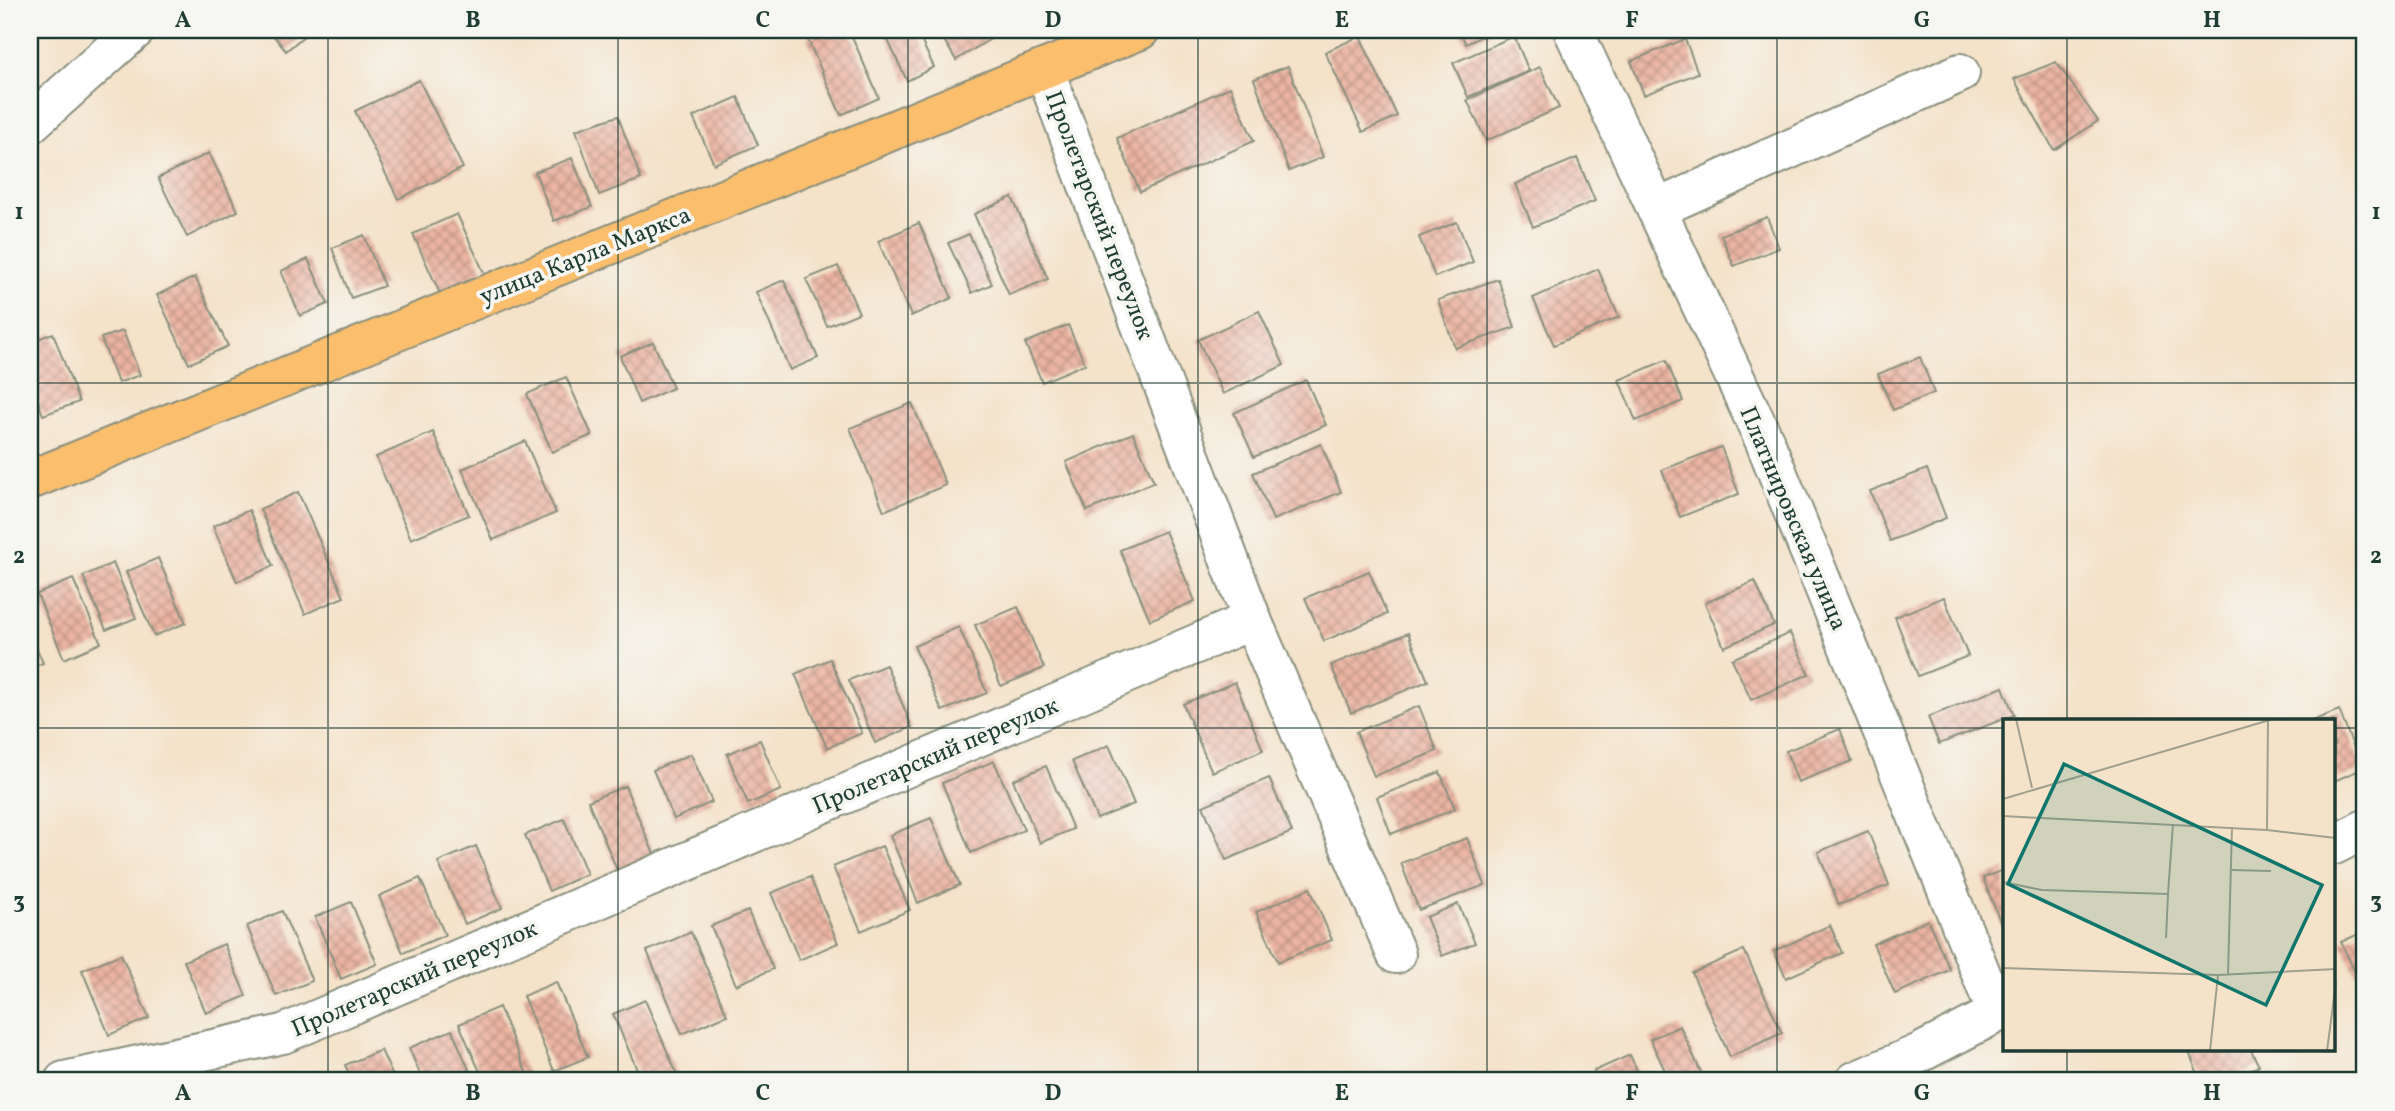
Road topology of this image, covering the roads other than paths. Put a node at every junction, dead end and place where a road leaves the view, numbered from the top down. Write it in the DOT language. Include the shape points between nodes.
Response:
graph roads {
  1 [pos="135,30"];
  2 [pos="1140,30"];
  3 [pos="1573,30"];
  4 [pos="1044,69"];
  5 [pos="1960,74"];
  6 [pos="30,124"];
  7 [pos="1656,209"];
  8 [pos="30,480"];
  9 [pos="1252,620"];
  10 [pos="2365,829"];
  11 [pos="2336,844"];
  12 [pos="1396,954"];
  13 [pos="2001,1011"];
  14 [pos="1925,1067"];
  15 [pos="64,1081"];
  16 [pos="1855,1081"];
  1 -- 6 [label="street"];
  2 -- 4 [label="main road, улица Карла Маркса"];
  3 -- 7 [label="street, Платнировская улица"];
  4 -- 8 [label="main road, улица Карла Маркса"];
  4 -- 9 [label="street, Пролетарский переулок"];
  5 -- 7 [label="street"];
  7 -- 13 [label="street, Платнировская улица" via="1765,442"];
  9 -- 12 [label="street"];
  9 -- 15 [label="street, Пролетарский переулок" via="283,1034"];
  10 -- 11 [label="street"];
  13 -- 14 [label="street"];
  14 -- 16 [label="street"];
}
